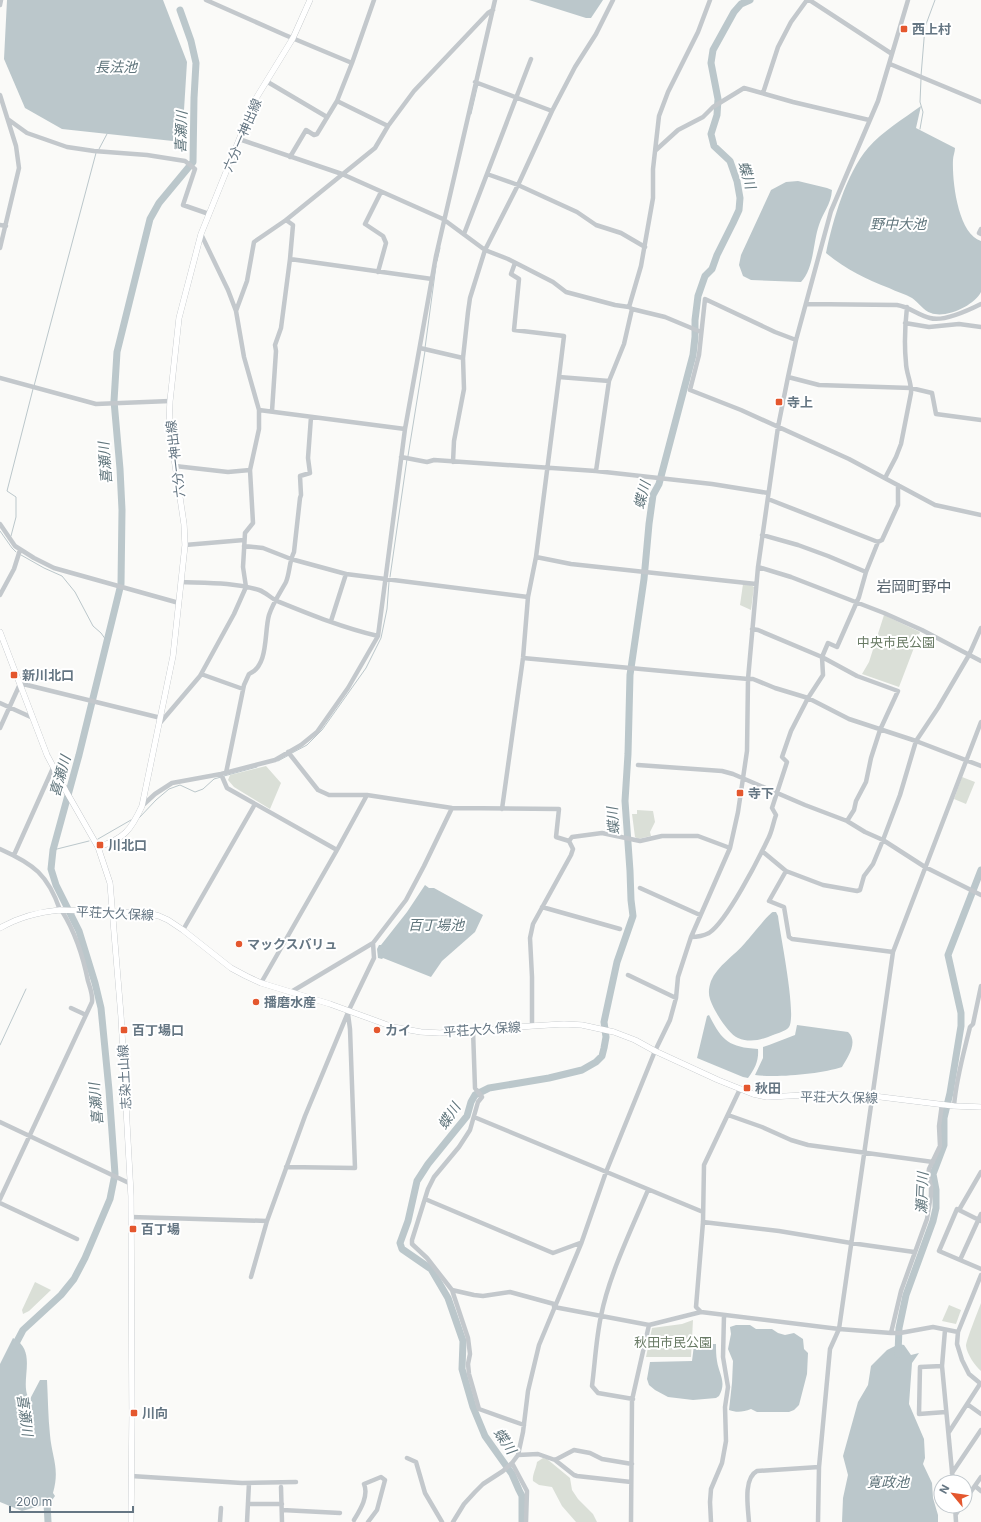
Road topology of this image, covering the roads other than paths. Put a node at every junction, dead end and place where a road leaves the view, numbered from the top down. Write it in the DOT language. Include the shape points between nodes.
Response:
graph roads {
  1 [pos="1,0"];
  2 [pos="206,0"];
  3 [pos="310,0"];
  4 [pos="374,0"];
  5 [pos="495,0"];
  6 [pos="613,0"];
  7 [pos="710,0"];
  8 [pos="807,0"];
  9 [pos="908,0"];
  10 [pos="0,5"];
  11 [pos="493,10"];
  12 [pos="293,38"];
  13 [pos="892,54"];
  14 [pos="531,59"];
  15 [pos="352,62"];
  16 [pos="890,64"];
  17 [pos="266,81"];
  18 [pos="475,82"];
  19 [pos="763,93"];
  20 [pos="0,95"];
  21 [pos="516,97"];
  22 [pos="337,101"];
  23 [pos="981,102"];
  24 [pos="552,111"];
  25 [pos="327,117"];
  26 [pos="9,120"];
  27 [pos="869,120"];
  28 [pos="388,126"];
  29 [pos="239,139"];
  30 [pos="656,150"];
  31 [pos="290,157"];
  32 [pos="342,174"];
  33 [pos="487,174"];
  34 [pos="518,186"];
  35 [pos="381,192"];
  36 [pos="209,214"];
  37 [pos="444,219"];
  38 [pos="286,220"];
  39 [pos="0,225"];
  40 [pos="6,226"];
  41 [pos="981,229"];
  42 [pos="201,234"];
  43 [pos="464,234"];
  44 [pos="981,234"];
  45 [pos="645,247"];
  46 [pos="0,248"];
  47 [pos="485,250"];
  48 [pos="290,259"];
  49 [pos="515,263"];
  50 [pos="378,272"];
  51 [pos="432,279"];
  52 [pos="806,304"];
  53 [pos="981,304"];
  54 [pos="907,307"];
  55 [pos="630,308"];
  56 [pos="236,311"];
  57 [pos="905,323"];
  58 [pos="981,327"];
  59 [pos="701,332"];
  60 [pos="796,340"];
  61 [pos="420,348"];
  62 [pos="464,358"];
  63 [pos="559,376"];
  64 [pos="788,377"];
  65 [pos="0,378"];
  66 [pos="609,381"];
  67 [pos="911,388"];
  68 [pos="170,401"];
  69 [pos="259,410"];
  70 [pos="272,411"];
  71 [pos="311,416"];
  72 [pos="981,420"];
  73 [pos="778,427"];
  74 [pos="405,429"];
  75 [pos="401,457"];
  76 [pos="453,462"];
  77 [pos="175,466"];
  78 [pos="546,468"];
  79 [pos="250,470"];
  80 [pos="596,471"];
  81 [pos="885,478"];
  82 [pos="898,485"];
  83 [pos="768,493"];
  84 [pos="768,499"];
  85 [pos="981,515"];
  86 [pos="0,524"];
  87 [pos="762,535"];
  88 [pos="244,540"];
  89 [pos="878,542"];
  90 [pos="185,546"];
  91 [pos="244,546"];
  92 [pos="19,553"];
  93 [pos="536,557"];
  94 [pos="291,559"];
  95 [pos="758,567"];
  96 [pos="866,572"];
  97 [pos="346,574"];
  98 [pos="385,578"];
  99 [pos="180,582"];
  100 [pos="756,584"];
  101 [pos="246,587"];
  102 [pos="0,595"];
  103 [pos="528,597"];
  104 [pos="275,600"];
  105 [pos="179,603"];
  106 [pos="856,603"];
  107 [pos="331,621"];
  108 [pos="752,628"];
  109 [pos="981,628"];
  110 [pos="0,632"];
  111 [pos="378,636"];
  112 [pos="969,656"];
  113 [pos="523,658"];
  114 [pos="822,658"];
  115 [pos="981,661"];
  116 [pos="200,674"];
  117 [pos="748,679"];
  118 [pos="19,683"];
  119 [pos="243,690"];
  120 [pos="808,698"];
  121 [pos="0,704"];
  122 [pos="9,707"];
  123 [pos="33,718"];
  124 [pos="160,721"];
  125 [pos="981,722"];
  126 [pos="0,728"];
  127 [pos="880,730"];
  128 [pos="916,741"];
  129 [pos="288,752"];
  130 [pos="966,760"];
  131 [pos="638,765"];
  132 [pos="981,766"];
  133 [pos="53,768"];
  134 [pos="223,774"];
  135 [pos="743,779"];
  136 [pos="776,793"];
  137 [pos="367,795"];
  138 [pos="255,804"];
  139 [pos="142,806"];
  140 [pos="452,808"];
  141 [pos="502,809"];
  142 [pos="847,821"];
  143 [pos="883,840"];
  144 [pos="569,841"];
  145 [pos="98,847"];
  146 [pos="730,848"];
  147 [pos="0,849"];
  148 [pos="337,850"];
  149 [pos="762,851"];
  150 [pos="14,855"];
  151 [pos="925,867"];
  152 [pos="786,871"];
  153 [pos="640,888"];
  154 [pos="979,894"];
  155 [pos="542,907"];
  156 [pos="62,911"];
  157 [pos="113,912"];
  158 [pos="700,915"];
  159 [pos="0,928"];
  160 [pos="620,929"];
  161 [pos="183,930"];
  162 [pos="691,937"];
  163 [pos="373,943"];
  164 [pos="893,952"];
  165 [pos="628,975"];
  166 [pos="261,983"];
  167 [pos="981,986"];
  168 [pos="291,992"];
  169 [pos="676,998"];
  170 [pos="72,1008"];
  171 [pos="348,1012"];
  172 [pos="86,1015"];
  173 [pos="532,1026"];
  174 [pos="473,1030"];
  175 [pos="655,1051"];
  176 [pos="740,1089"];
  177 [pos="873,1096"];
  178 [pos="942,1104"];
  179 [pos="952,1106"];
  180 [pos="981,1107"];
  181 [pos="728,1115"];
  182 [pos="474,1117"];
  183 [pos="0,1122"];
  184 [pos="29,1136"];
  185 [pos="864,1152"];
  186 [pos="933,1162"];
  187 [pos="286,1167"];
  188 [pos="606,1172"];
  189 [pos="981,1172"];
  190 [pos="129,1183"];
  191 [pos="648,1190"];
  192 [pos="0,1199"];
  193 [pos="425,1199"];
  194 [pos="0,1203"];
  195 [pos="959,1210"];
  196 [pos="703,1212"];
  197 [pos="981,1214"];
  198 [pos="131,1217"];
  199 [pos="979,1220"];
  200 [pos="267,1221"];
  201 [pos="703,1222"];
  202 [pos="77,1239"];
  203 [pos="580,1243"];
  204 [pos="851,1243"];
  205 [pos="914,1252"];
  206 [pos="960,1260"];
  207 [pos="981,1269"];
  208 [pos="981,1275"];
  209 [pos="251,1277"];
  210 [pos="452,1290"];
  211 [pos="554,1307"];
  212 [pos="701,1312"];
  213 [pos="724,1315"];
  214 [pos="601,1316"];
  215 [pos="649,1325"];
  216 [pos="839,1329"];
  217 [pos="945,1330"];
  218 [pos="958,1332"];
  219 [pos="891,1333"];
  220 [pos="942,1366"];
  221 [pos="980,1384"];
  222 [pos="633,1399"];
  223 [pos="967,1404"];
  224 [pos="946,1412"];
  225 [pos="981,1414"];
  226 [pos="524,1425"];
  227 [pos="981,1430"];
  228 [pos="948,1432"];
  229 [pos="518,1455"];
  230 [pos="407,1458"];
  231 [pos="555,1460"];
  232 [pos="512,1463"];
  233 [pos="632,1464"];
  234 [pos="819,1467"];
  235 [pos="952,1473"];
  236 [pos="131,1476"];
  237 [pos="981,1477"];
  238 [pos="296,1482"];
  239 [pos="631,1482"];
  240 [pos="249,1483"];
  241 [pos="975,1486"];
  242 [pos="281,1487"];
  243 [pos="973,1489"];
  244 [pos="981,1491"];
  245 [pos="248,1504"];
  246 [pos="282,1504"];
  247 [pos="221,1508"];
  248 [pos="282,1510"];
  249 [pos="340,1513"];
  250 [pos="956,1514"];
  251 [pos="350,1516"];
  252 [pos="355,1521"];
  253 [pos="131,1522"];
  254 [pos="220,1522"];
  255 [pos="247,1522"];
  256 [pos="282,1522"];
  257 [pos="368,1522"];
  258 [pos="442,1522"];
  259 [pos="453,1522"];
  260 [pos="526,1522"];
  261 [pos="631,1522"];
  262 [pos="711,1522"];
  263 [pos="749,1522"];
  264 [pos="818,1522"];
  265 [pos="956,1522"];
  1 -- 10 [label="street"];
  2 -- 12 [label="street"];
  3 -- 12 [label="main road, 六分一神出線"];
  4 -- 15 [label="street"];
  5 -- 11 [label="street"];
  6 -- 24 [label="street"];
  7 -- 30 [label="street" via="659,116"];
  8 -- 13 [label="street"];
  8 -- 19 [label="street" via="791,22 778,47"];
  9 -- 13 [label="street"];
  11 -- 18 [label="street"];
  11 -- 28 [label="street" via="414,91"];
  12 -- 15 [label="street"];
  12 -- 17 [label="main road, 六分一神出線"];
  13 -- 16 [label="street"];
  14 -- 21 [label="street"];
  15 -- 22 [label="street"];
  16 -- 23 [label="street"];
  16 -- 27 [label="street"];
  17 -- 25 [label="street"];
  17 -- 29 [label="main road, 六分一神出線"];
  18 -- 21 [label="street"];
  18 -- 37 [label="street"];
  19 -- 27 [label="street"];
  19 -- 30 [label="street" via="744,88 713,107 704,116 678,130"];
  20 -- 26 [label="street"];
  21 -- 24 [label="street"];
  21 -- 33 [label="street"];
  22 -- 25 [label="street"];
  22 -- 28 [label="street"];
  24 -- 34 [label="street"];
  25 -- 31 [label="street" via="316,134 306,130"];
  26 -- 36 [label="street" via="27,133 67,147 185,161 195,169 183,205"];
  26 -- 40 [label="street" via="19,168"];
  27 -- 52 [label="street" via="831,211"];
  28 -- 32 [label="street" via="374,148"];
  29 -- 31 [label="street"];
  29 -- 36 [label="main road, 六分一神出線"];
  30 -- 45 [label="street"];
  31 -- 32 [label="street"];
  32 -- 35 [label="street"];
  32 -- 38 [label="street"];
  33 -- 34 [label="street"];
  33 -- 43 [label="street"];
  34 -- 45 [label="street" via="577,212 596,225 621,233"];
  34 -- 47 [label="street"];
  35 -- 37 [label="street"];
  35 -- 50 [label="street" via="365,224 383,236 386,243"];
  36 -- 42 [label="main road, 六分一神出線"];
  37 -- 43 [label="street"];
  37 -- 51 [label="street"];
  38 -- 48 [label="street" via="293,225"];
  38 -- 56 [label="street" via="254,242 247,281"];
  39 -- 40 [label="street"];
  40 -- 46 [label="street"];
  41 -- 44 [label="street"];
  42 -- 56 [label="street"];
  42 -- 68 [label="main road, 六分一神出線" via="179,318"];
  43 -- 47 [label="street"];
  45 -- 55 [label="street"];
  47 -- 49 [label="street"];
  47 -- 62 [label="street" via="470,298"];
  48 -- 50 [label="street"];
  48 -- 70 [label="street" via="281,328 275,345"];
  49 -- 55 [label="street" via="553,282 566,292"];
  49 -- 63 [label="street" via="510,274 519,279 514,330 564,336"];
  50 -- 51 [label="street"];
  51 -- 61 [label="street"];
  52 -- 54 [label="street"];
  52 -- 60 [label="street"];
  53 -- 54 [label="street" via="963,314 935,319"];
  54 -- 57 [label="street"];
  55 -- 59 [label="street"];
  55 -- 66 [label="street" via="624,344"];
  56 -- 69 [label="street" via="244,357"];
  57 -- 58 [label="street" via="928,327 959,324"];
  57 -- 67 [label="street" via="906,364"];
  59 -- 60 [label="street" via="705,299"];
  59 -- 73 [label="street" via="699,355 690,390"];
  60 -- 64 [label="street"];
  61 -- 62 [label="street"];
  61 -- 74 [label="street"];
  62 -- 76 [label="street" via="464,389 454,441"];
  63 -- 66 [label="street"];
  63 -- 78 [label="street"];
  64 -- 67 [label="street" via="819,385"];
  64 -- 73 [label="street"];
  65 -- 68 [label="street" via="96,404"];
  66 -- 80 [label="street"];
  67 -- 72 [label="street" via="932,393 936,414"];
  67 -- 81 [label="street" via="901,444"];
  68 -- 77 [label="main road, 六分一神出線" via="169,425"];
  69 -- 70 [label="street"];
  69 -- 79 [label="street" via="259,429"];
  70 -- 71 [label="street"];
  71 -- 74 [label="street"];
  71 -- 94 [label="street" via="308,458 310,473 300,476 301,495"];
  73 -- 81 [label="street" via="849,458"];
  73 -- 83 [label="street"];
  74 -- 75 [label="street"];
  75 -- 76 [label="street" via="427,462"];
  75 -- 98 [label="street"];
  76 -- 78 [label="street"];
  77 -- 79 [label="street" via="228,472"];
  77 -- 90 [label="main road, 六分一神出線"];
  78 -- 80 [label="street"];
  78 -- 93 [label="street"];
  79 -- 88 [label="street" via="253,523 245,533"];
  80 -- 83 [label="street"];
  81 -- 82 [label="street"];
  82 -- 85 [label="street" via="935,505"];
  82 -- 89 [label="street" via="898,505 882,540"];
  83 -- 84 [label="street"];
  84 -- 87 [label="street"];
  84 -- 89 [label="street"];
  86 -- 92 [label="street"];
  87 -- 95 [label="street"];
  87 -- 96 [label="street" via="798,545"];
  88 -- 90 [label="street"];
  88 -- 91 [label="street"];
  89 -- 96 [label="street"];
  90 -- 99 [label="main road, 六分一神出線"];
  91 -- 94 [label="street" via="263,548"];
  91 -- 101 [label="street" via="243,567"];
  92 -- 102 [label="street" via="14,569"];
  92 -- 105 [label="street" via="54,568"];
  93 -- 100 [label="street" via="571,564"];
  93 -- 103 [label="street"];
  94 -- 97 [label="street"];
  94 -- 104 [label="street" via="286,581"];
  95 -- 100 [label="street"];
  95 -- 106 [label="street" via="792,577"];
  96 -- 106 [label="street"];
  97 -- 98 [label="street"];
  97 -- 107 [label="street"];
  98 -- 103 [label="street"];
  98 -- 111 [label="street"];
  99 -- 101 [label="street" via="228,583"];
  99 -- 105 [label="main road, 六分一神出線"];
  100 -- 108 [label="street"];
  101 -- 104 [label="street" via="261,591"];
  101 -- 116 [label="street" via="234,614"];
  103 -- 113 [label="street"];
  104 -- 107 [label="street"];
  104 -- 119 [label="street" via="269,616 264,652 255,671 249,674"];
  105 -- 124 [label="main road, 六分一神出線" via="173,656"];
  106 -- 112 [label="street" via="922,630"];
  106 -- 114 [label="street" via="837,646 828,643"];
  107 -- 111 [label="street"];
  108 -- 114 [label="street"];
  108 -- 117 [label="street"];
  109 -- 112 [label="street"];
  110 -- 118 [label="main road, 志染土山線"];
  111 -- 129 [label="street" via="348,688 317,732 301,746"];
  112 -- 115 [label="street"];
  112 -- 128 [label="street"];
  113 -- 117 [label="street"];
  113 -- 141 [label="street"];
  114 -- 120 [label="street" via="823,675"];
  114 -- 127 [label="street" via="857,676 898,691"];
  116 -- 119 [label="street"];
  116 -- 124 [label="street"];
  117 -- 120 [label="street"];
  117 -- 135 [label="street" via="747,751"];
  118 -- 122 [label="street"];
  118 -- 123 [label="main road, 志染土山線"];
  118 -- 124 [label="street"];
  119 -- 134 [label="street"];
  120 -- 127 [label="street" via="849,719"];
  120 -- 136 [label="street" via="786,745 782,757 787,762"];
  121 -- 122 [label="street"];
  122 -- 123 [label="street"];
  122 -- 126 [label="street"];
  123 -- 133 [label="main road, 志染土山線"];
  124 -- 139 [label="main road, 六分一神出線"];
  125 -- 130 [label="street"];
  127 -- 128 [label="street"];
  127 -- 142 [label="street" via="866,782"];
  128 -- 130 [label="street"];
  128 -- 143 [label="street"];
  129 -- 134 [label="street" via="274,760"];
  129 -- 137 [label="street" via="324,794"];
  130 -- 132 [label="street"];
  130 -- 151 [label="street"];
  131 -- 135 [label="street" via="722,772"];
  133 -- 145 [label="main road, 志染土山線"];
  133 -- 150 [label="street"];
  134 -- 138 [label="street" via="227,788"];
  134 -- 139 [label="street" via="172,783"];
  135 -- 136 [label="street"];
  135 -- 146 [label="street"];
  136 -- 142 [label="street"];
  136 -- 149 [label="street" via="772,808 776,815"];
  137 -- 140 [label="street"];
  137 -- 148 [label="street"];
  138 -- 148 [label="street"];
  138 -- 161 [label="street"];
  139 -- 145 [label="main road, 六分一神出線" via="126,834"];
  140 -- 141 [label="street"];
  140 -- 163 [label="street" via="406,900"];
  141 -- 144 [label="street" via="559,809 556,837"];
  142 -- 143 [label="street"];
  143 -- 151 [label="street"];
  143 -- 152 [label="street" via="873,864 864,876 860,890 857,891 823,885"];
  144 -- 146 [label="street" via="572,837 602,833 640,841 676,835 698,836"];
  144 -- 155 [label="street" via="573,849"];
  145 -- 157 [label="main road, 志染土山線" via="110,883"];
  146 -- 158 [label="street"];
  147 -- 150 [label="street"];
  148 -- 166 [label="street"];
  149 -- 152 [label="street"];
  149 -- 162 [label="street" via="722,918 710,932 701,937"];
  150 -- 156 [label="street" via="47,880"];
  151 -- 154 [label="street"];
  151 -- 164 [label="street"];
  152 -- 164 [label="street" via="769,901 784,907 789,937"];
  153 -- 158 [label="street"];
  155 -- 160 [label="street"];
  155 -- 173 [label="street" via="533,924 530,938"];
  156 -- 157 [label="main road, 平荘大久保線"];
  156 -- 159 [label="main road, 平荘大久保線" via="29,915"];
  156 -- 172 [label="street" via="72,928 86,970 92,999"];
  157 -- 161 [label="main road, 平荘大久保線" via="148,913 159,916"];
  157 -- 190 [label="main road, 志染土山線"];
  158 -- 162 [label="street"];
  161 -- 166 [label="main road, 平荘大久保線" via="232,968"];
  162 -- 169 [label="street" via="678,977"];
  163 -- 168 [label="street"];
  163 -- 171 [label="street" via="374,958"];
  164 -- 177 [label="street"];
  165 -- 169 [label="street"];
  166 -- 168 [label="main road, 平荘大久保線"];
  167 -- 179 [label="street"];
  168 -- 171 [label="main road, 平荘大久保線" via="312,997"];
  169 -- 175 [label="street" via="670,1020"];
  170 -- 172 [label="street"];
  171 -- 174 [label="main road, 平荘大久保線" via="393,1027 421,1032"];
  171 -- 187 [label="street"];
  171 -- 187 [label="street" via="355,1168"];
  172 -- 184 [label="street"];
  173 -- 174 [label="main road, 平荘大久保線"];
  173 -- 175 [label="main road, 平荘大久保線" via="564,1024 602,1029 635,1040"];
  174 -- 182 [label="street" via="475,1088 482,1097"];
  175 -- 176 [label="main road, 平荘大久保線"];
  175 -- 188 [label="street"];
  176 -- 177 [label="main road, 平荘大久保線" via="767,1097 825,1094"];
  176 -- 181 [label="street"];
  177 -- 178 [label="main road, 平荘大久保線"];
  177 -- 185 [label="street"];
  178 -- 179 [label="main road, 平荘大久保線"];
  178 -- 186 [label="street" via="940,1146"];
  179 -- 180 [label="main road, 平荘大久保線"];
  181 -- 185 [label="street" via="808,1145"];
  181 -- 196 [label="street" via="704,1165"];
  182 -- 188 [label="street"];
  182 -- 193 [label="street" via="470,1130 459,1147 434,1177"];
  183 -- 184 [label="street"];
  184 -- 190 [label="street"];
  184 -- 192 [label="street"];
  185 -- 186 [label="street"];
  185 -- 204 [label="street"];
  186 -- 205 [label="street" via="928,1175 931,1195 928,1219"];
  187 -- 200 [label="street"];
  188 -- 191 [label="street"];
  188 -- 203 [label="street"];
  189 -- 195 [label="street"];
  190 -- 198 [label="main road, 志染土山線"];
  191 -- 196 [label="street"];
  191 -- 214 [label="street" via="620,1256"];
  193 -- 203 [label="street" via="553,1253"];
  193 -- 210 [label="street" via="412,1244 427,1258"];
  194 -- 202 [label="street"];
  195 -- 199 [label="street"];
  195 -- 206 [label="street" via="957,1209 939,1251"];
  196 -- 201 [label="street"];
  197 -- 199 [label="street"];
  198 -- 200 [label="street"];
  198 -- 236 [label="main road, 志染土山線"];
  199 -- 206 [label="street"];
  200 -- 209 [label="street"];
  201 -- 204 [label="street"];
  201 -- 212 [label="street" via="696,1307"];
  203 -- 211 [label="street"];
  204 -- 205 [label="street"];
  204 -- 216 [label="street"];
  205 -- 219 [label="street"];
  206 -- 207 [label="street"];
  208 -- 218 [label="street"];
  210 -- 211 [label="street" via="482,1296 510,1292 554,1304"];
  210 -- 226 [label="street" via="468,1338 469,1374 479,1409"];
  211 -- 214 [label="street"];
  211 -- 226 [label="street" via="535,1359"];
  212 -- 213 [label="street"];
  212 -- 215 [label="street"];
  213 -- 216 [label="street"];
  213 -- 262 [label="street" via="723,1357 728,1387 725,1407 726,1441 722,1463 711,1489"];
  214 -- 215 [label="street"];
  214 -- 222 [label="street" via="592,1386 598,1392"];
  215 -- 222 [label="street"];
  216 -- 219 [label="street"];
  216 -- 234 [label="street" via="830,1349"];
  217 -- 218 [label="street"];
  217 -- 219 [label="street" via="933,1327"];
  217 -- 220 [label="street"];
  218 -- 221 [label="street" via="957,1344 962,1360 969,1374"];
  220 -- 224 [label="street"];
  220 -- 224 [label="street" via="920,1367 919,1414"];
  221 -- 223 [label="street"];
  222 -- 233 [label="street"];
  223 -- 225 [label="street"];
  223 -- 228 [label="street"];
  224 -- 228 [label="street"];
  226 -- 229 [label="street"];
  227 -- 235 [label="street"];
  228 -- 235 [label="street"];
  229 -- 231 [label="street" via="538,1454"];
  229 -- 232 [label="street"];
  230 -- 258 [label="street" via="416,1462 424,1493"];
  231 -- 233 [label="street" via="574,1450 590,1452 602,1459"];
  231 -- 239 [label="street" via="577,1476"];
  232 -- 259 [label="street" via="483,1484 464,1504"];
  232 -- 260 [label="street" via="527,1491"];
  233 -- 239 [label="street"];
  234 -- 263 [label="street" via="753,1473 748,1482"];
  234 -- 264 [label="street"];
  236 -- 240 [label="street"];
  236 -- 253 [label="main road, 志染土山線"];
  237 -- 241 [label="street"];
  238 -- 240 [label="street"];
  239 -- 261 [label="street"];
  240 -- 245 [label="street"];
  241 -- 243 [label="street"];
  241 -- 244 [label="street"];
  242 -- 246 [label="street"];
  245 -- 246 [label="street"];
  245 -- 255 [label="street"];
  246 -- 248 [label="street"];
  247 -- 254 [label="street"];
  248 -- 249 [label="street"];
  248 -- 256 [label="street"];
  250 -- 265 [label="street"];
  251 -- 252 [label="street"];
  252 -- 257 [label="street" via="362,1507 366,1490 364,1484 381,1477 385,1480 378,1510"];
}
